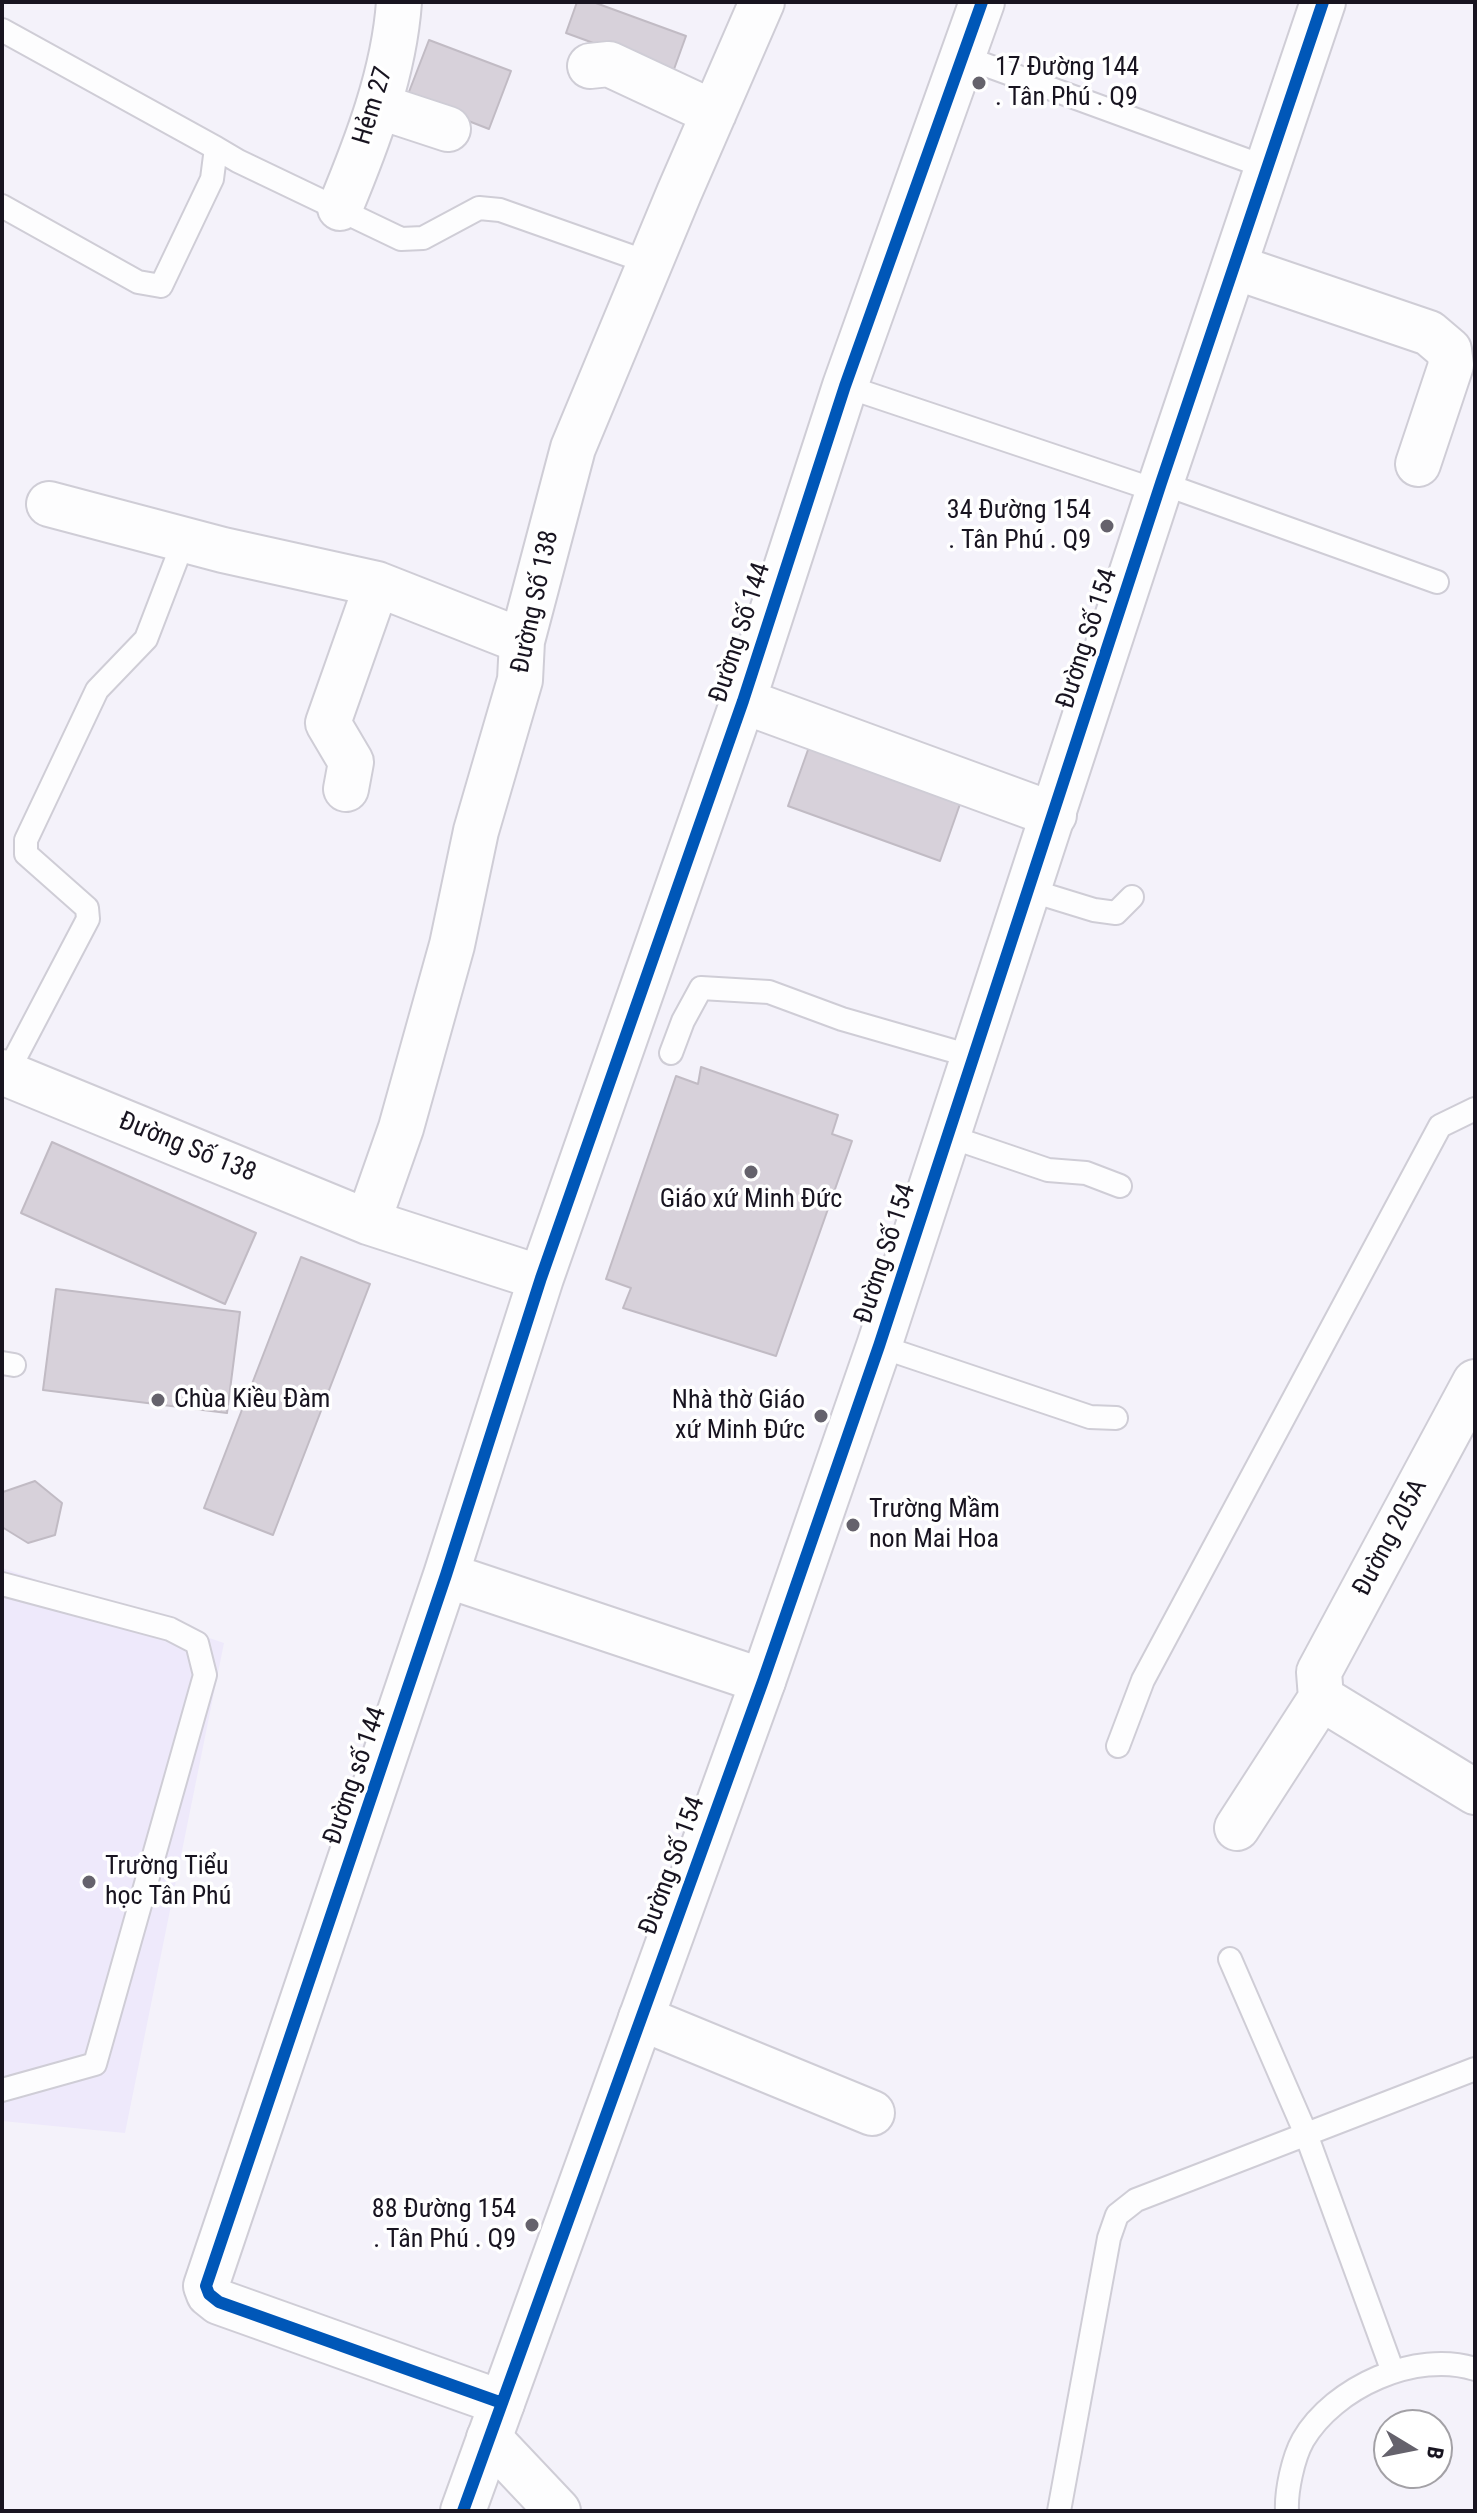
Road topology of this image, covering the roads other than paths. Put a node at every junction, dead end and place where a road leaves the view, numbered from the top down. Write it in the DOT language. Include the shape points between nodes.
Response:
graph roads {
  1 [pos="399,2"];
  2 [pos="762,2"];
  3 [pos="982,2"];
  4 [pos="1323,2"];
  5 [pos="2,30"];
  6 [pos="964,57"];
  7 [pos="590,66"];
  8 [pos="378,106"];
  9 [pos="714,113"];
  10 [pos="448,129"];
  11 [pos="216,148"];
  12 [pos="1268,168"];
  13 [pos="2,206"];
  14 [pos="340,208"];
  15 [pos="650,263"];
  16 [pos="1235,267"];
  17 [pos="845,386"];
  18 [pos="1418,464"];
  19 [pos="1160,487"];
  20 [pos="49,504"];
  21 [pos="184,540"];
  22 [pos="1437,582"];
  23 [pos="377,584"];
  24 [pos="522,641"];
  25 [pos="743,701"];
  26 [pos="346,789"];
  27 [pos="1054,815"];
  28 [pos="1029,890"];
  29 [pos="1132,897"];
  30 [pos="671,1053"];
  31 [pos="974,1057"];
  32 [pos="3,1076"];
  33 [pos="1475,1109"];
  34 [pos="948,1136"];
  35 [pos="1120,1186"];
  36 [pos="368,1222"];
  37 [pos="541,1278"];
  38 [pos="879,1346"];
  39 [pos="1475,1382"];
  40 [pos="1116,1418"];
  41 [pos="446,1575"];
  42 [pos="2,1584"];
  43 [pos="763,1681"];
  44 [pos="1321,1698"];
  45 [pos="1118,1746"];
  46 [pos="1475,1792"];
  47 [pos="1237,1828"];
  48 [pos="1230,1959"];
  49 [pos="641,2018"];
  50 [pos="1475,2069"];
  51 [pos="2,2090"];
  52 [pos="872,2113"];
  53 [pos="1306,2134"];
  54 [pos="1475,2369"];
  55 [pos="1393,2372"];
  56 [pos="496,2420"];
  57 [pos="463,2511"];
  58 [pos="558,2511"];
  59 [pos="1059,2511"];
  60 [pos="1287,2511"];
  1 -- 8 [label="street, Hẻm 27"];
  2 -- 9 [label="street, Đường Số 138"];
  3 -- 6 [label="street, Đường Số 144"];
  4 -- 12 [label="street, Đường Số 154"];
  5 -- 11 [label="lane"];
  6 -- 12 [label="lane"];
  6 -- 17 [label="street, Đường Số 144"];
  7 -- 9 [label="street" via="609,64"];
  8 -- 10 [label="street"];
  8 -- 14 [label="street, Hẻm 27"];
  9 -- 15 [label="street, Đường Số 138"];
  11 -- 13 [label="lane" via="212,179 161,286 138,282"];
  11 -- 14 [label="lane"];
  12 -- 16 [label="street, Đường Số 154"];
  14 -- 15 [label="lane" via="401,239 423,238 479,208 500,210"];
  15 -- 24 [label="street, Đường Số 138" via="573,448"];
  16 -- 18 [label="street" via="1429,333 1449,350 1451,365"];
  16 -- 19 [label="street, Đường Số 154"];
  17 -- 19 [label="lane"];
  17 -- 25 [label="street, Đường Số 144"];
  19 -- 22 [label="lane"];
  19 -- 27 [label="street, Đường Số 154"];
  20 -- 21 [label="street"];
  21 -- 23 [label="street"];
  21 -- 32 [label="lane" via="146,639 97,690 26,840 26,854 87,908 88,919"];
  23 -- 24 [label="street"];
  23 -- 26 [label="street" via="328,723 351,762"];
  24 -- 36 [label="street, Đường Số 138" via="520,680 476,831 452,945 401,1128"];
  25 -- 27 [label="street"];
  25 -- 37 [label="street, Đường Số 144"];
  27 -- 28 [label="street, Đường Số 154"];
  28 -- 29 [label="lane" via="1116,913"];
  28 -- 31 [label="street, Đường Số 154"];
  30 -- 31 [label="lane" via="701,988 729,988 769,992"];
  31 -- 34 [label="street, Đường Số 154"];
  32 -- 36 [label="street, Đường Số 138"];
  33 -- 45 [label="lane" via="1440,1126 1143,1680"];
  34 -- 35 [label="lane" via="1048,1170 1086,1173"];
  34 -- 38 [label="street, Đường Số 154"];
  36 -- 37 [label="street, Đường Số 138"];
  37 -- 41 [label="street, Đường số 144"];
  38 -- 40 [label="lane" via="1090,1417"];
  38 -- 43 [label="street, Đường Số 154"];
  39 -- 44 [label="street, Đường 205A" via="1319,1672"];
  41 -- 43 [label="street"];
  41 -- 56 [label="street, Đường số 144" via="206,2286 219,2302"];
  42 -- 51 [label="lane" via="170,1629 197,1643 205,1675 95,2064"];
  43 -- 49 [label="street, Đường Số 154"];
  44 -- 46 [label="street"];
  44 -- 47 [label="street"];
  48 -- 53 [label="lane"];
  49 -- 52 [label="street"];
  49 -- 56 [label="street, Đường Số 154"];
  50 -- 53 [label="lane"];
  53 -- 55 [label="lane"];
  53 -- 59 [label="lane" via="1136,2200 1117,2215"];
  54 -- 55 [label="lane" via="1413,2365"];
  55 -- 60 [label="lane" via="1330,2408 1303,2440 1286,2493"];
  56 -- 57 [label="street, Đường Số 154"];
  56 -- 58 [label="street"];
}
